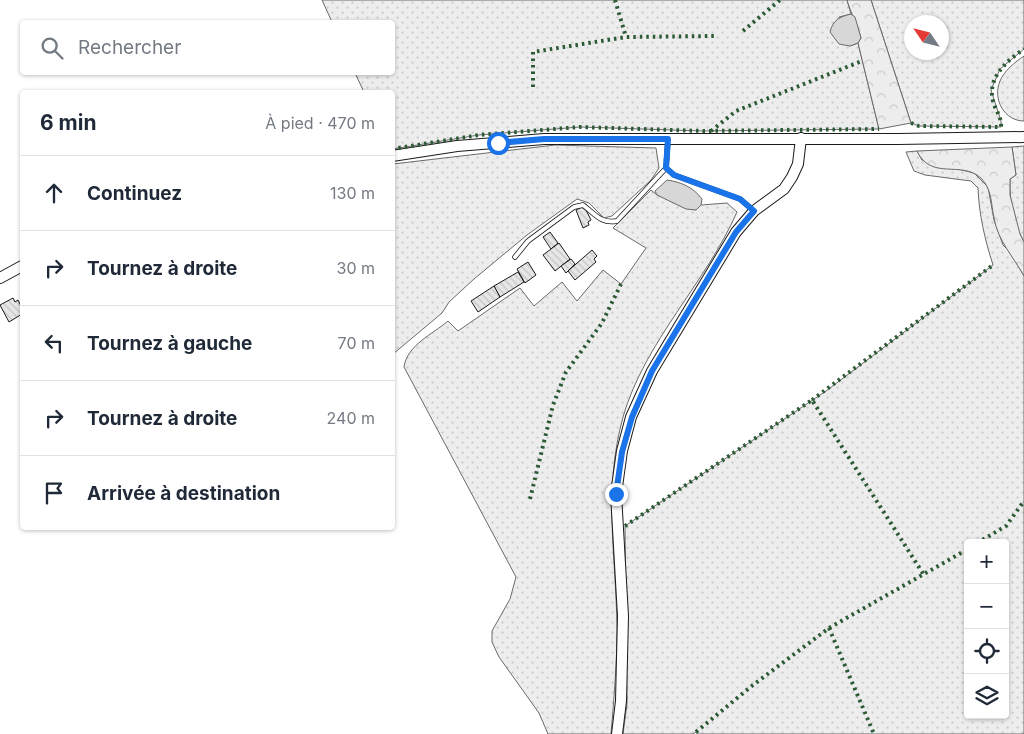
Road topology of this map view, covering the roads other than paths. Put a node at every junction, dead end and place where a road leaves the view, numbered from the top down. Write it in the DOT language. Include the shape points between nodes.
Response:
graph roads {
  1 [pos="1024,137"];
  2 [pos="800,138"];
  3 [pos="668,139"];
  4 [pos="395,156"];
  5 [pos="666,168"];
  6 [pos="754,211"];
  7 [pos="515,257"];
  8 [pos="20,267"];
  9 [pos="0,278"];
  10 [pos="618,734"];
  1 -- 2 [label="street"];
  2 -- 3 [label="street"];
  2 -- 6 [label="street" via="798,164 792,177 784,189"];
  3 -- 4 [label="street" via="544,139 457,146"];
  3 -- 5 [label="lane"];
  5 -- 6 [label="lane" via="674,175 740,199"];
  5 -- 7 [label="lane" via="617,221 608,223 583,205 574,207 528,241"];
  6 -- 10 [label="street" via="736,232 652,371 632,417 622,452 616,494 623,616"];
  8 -- 9 [label="street"];
}
